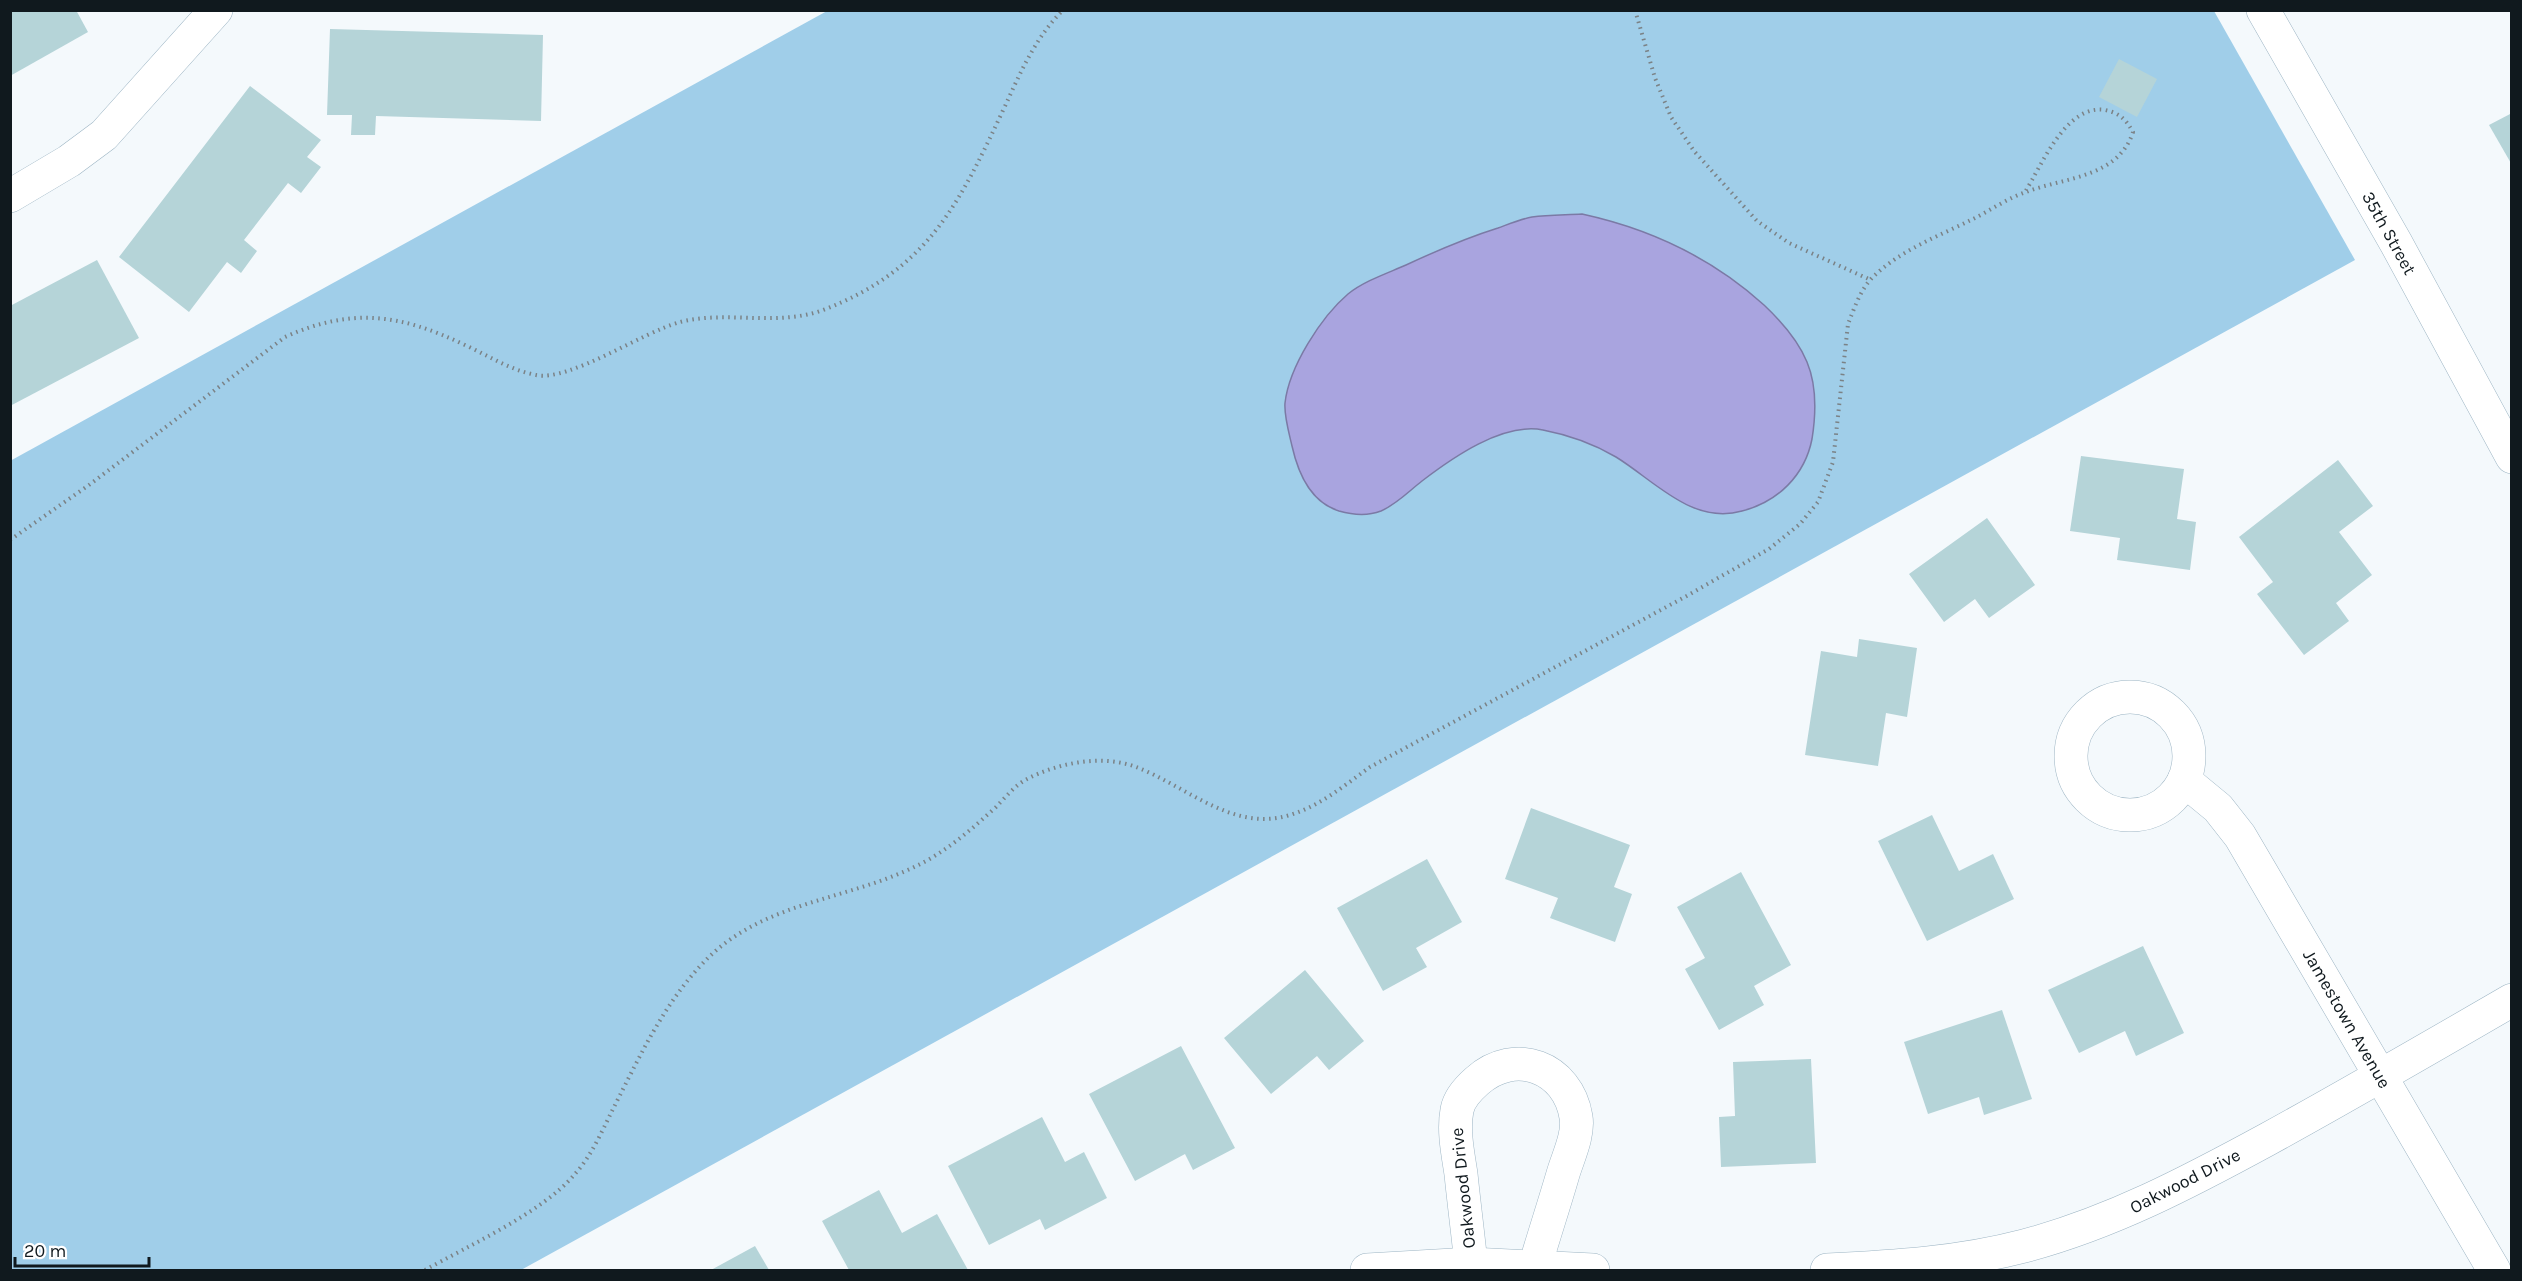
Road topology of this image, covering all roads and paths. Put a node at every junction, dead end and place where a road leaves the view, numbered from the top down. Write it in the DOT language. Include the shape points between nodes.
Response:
graph roads {
  1 [pos="216,10"];
  2 [pos="1064,10"];
  3 [pos="1635,10"];
  4 [pos="2263,10"];
  5 [pos="2025,192"];
  6 [pos="10,196"];
  7 [pos="1871,280"];
  8 [pos="2511,457"];
  9 [pos="10,540"];
  10 [pos="2184,780"];
  11 [pos="2511,1000"];
  12 [pos="2380,1077"];
  13 [pos="1471,1264"];
  14 [pos="1535,1266"];
  15 [pos="1929,1268"];
  16 [pos="425,1270"];
  17 [pos="1367,1270"];
  18 [pos="1593,1270"];
  19 [pos="1827,1270"];
  20 [pos="2494,1270"];
  1 -- 6 [label="street" via="104,135"];
  2 -- 9 [label="path" via="1029,54 952,211 922,249 890,277 861,294 820,311 777,319 712,317 680,322 574,369 540,376 514,370 430,329 389,318 348,318 314,324 285,337"];
  3 -- 7 [label="path" via="1671,117 1694,151 1757,221 1789,243"];
  4 -- 8 [label="street, 35th Street" via="2396,243"];
  5 -- 5 [label="path" via="2092,173 2117,159 2133,132 2127,120 2115,112 2080,114 2062,130"];
  5 -- 7 [label="path" via="1899,257"];
  7 -- 16 [label="path" via="1848,324 1833,462 1818,502 1800,524 1769,549 1370,767 1326,799 1288,816 1256,819 1225,812 1134,766 1104,761 1062,765 1024,780 961,839 926,861 887,880 772,914 704,962 680,991 651,1035 597,1140 574,1175 516,1219"];
  10 -- 12 [label="street, Jamestown Avenue" via="2218,808 2241,836"];
  11 -- 12 [label="street, Oakwood Drive"];
  12 -- 15 [label="street, Oakwood Drive" via="2184,1185 2108,1219 2023,1246"];
  12 -- 20 [label="street, Jamestown Avenue"];
  13 -- 14 [label="street, Oakwood Drive"];
  13 -- 14 [label="street, Oakwood Drive" via="1456,1137 1457,1109 1468,1088 1485,1074 1504,1064 1524,1064 1545,1070 1559,1082 1576,1119 1573,1142"];
  13 -- 17 [label="street, Oakwood Drive"];
  14 -- 18 [label="street, Oakwood Drive"];
  15 -- 19 [label="street, Oakwood Drive"];
}
